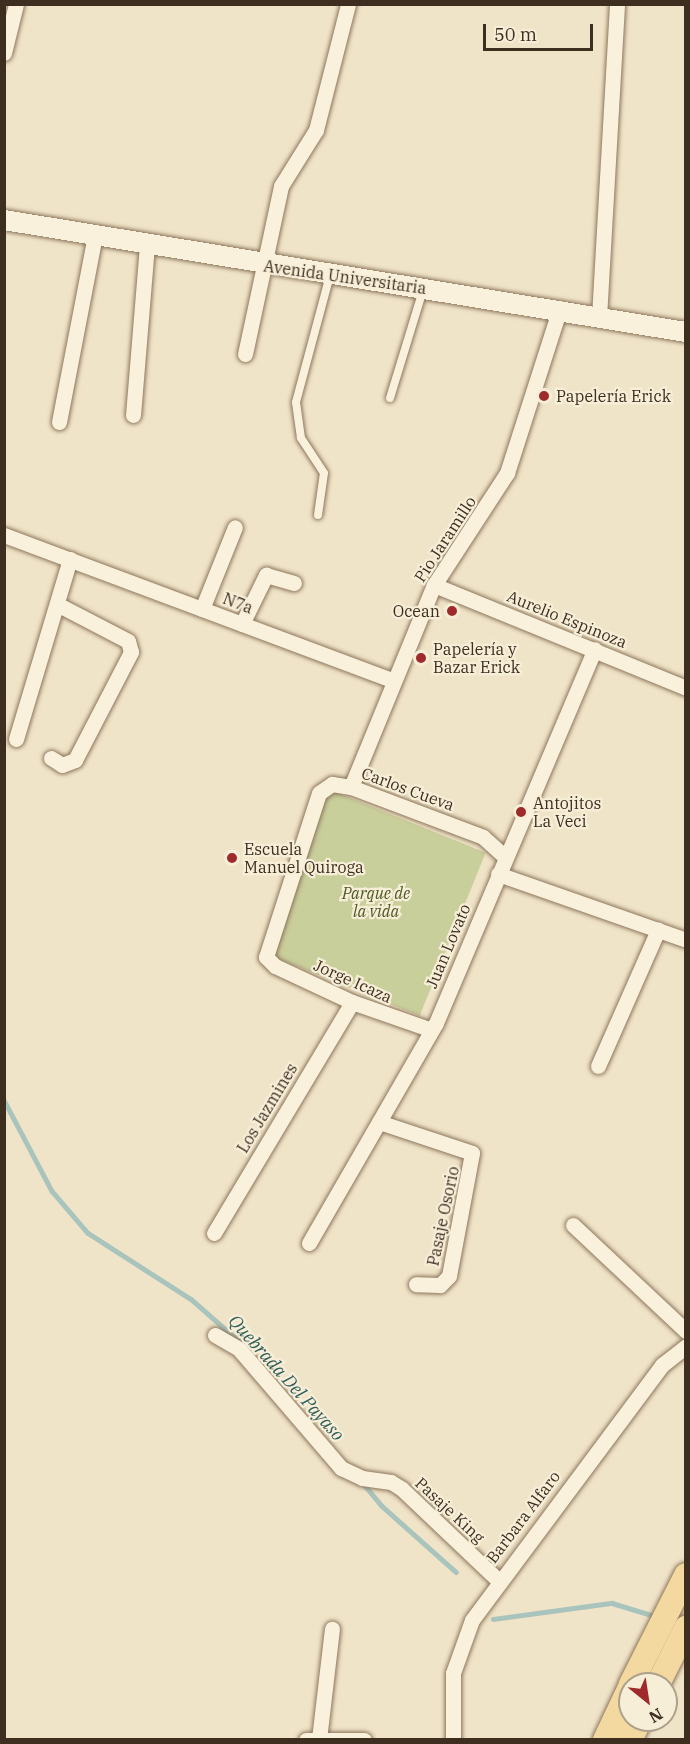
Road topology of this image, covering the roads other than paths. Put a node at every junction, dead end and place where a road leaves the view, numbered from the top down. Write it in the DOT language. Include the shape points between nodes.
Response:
graph roads {
  1 [pos="16,4"];
  2 [pos="348,4"];
  3 [pos="617,4"];
  4 [pos="4,53"];
  5 [pos="4,220"];
  6 [pos="95,235"];
  7 [pos="147,244"];
  8 [pos="264,265"];
  9 [pos="330,275"];
  10 [pos="423,288"];
  11 [pos="560,308"];
  12 [pos="599,317"];
  13 [pos="686,332"];
  14 [pos="245,354"];
  15 [pos="390,398"];
  16 [pos="133,415"];
  17 [pos="58,422"];
  18 [pos="318,515"];
  19 [pos="235,527"];
  20 [pos="4,535"];
  21 [pos="70,559"];
  22 [pos="294,583"];
  23 [pos="434,585"];
  24 [pos="57,604"];
  25 [pos="202,609"];
  26 [pos="242,624"];
  27 [pos="595,649"];
  28 [pos="392,680"];
  29 [pos="686,688"];
  30 [pos="16,739"];
  31 [pos="51,758"];
  32 [pos="351,787"];
  33 [pos="505,857"];
  34 [pos="498,874"];
  35 [pos="658,930"];
  36 [pos="686,940"];
  37 [pos="266,957"];
  38 [pos="352,1002"];
  39 [pos="429,1029"];
  40 [pos="598,1066"];
  41 [pos="379,1122"];
  42 [pos="573,1225"];
  43 [pos="213,1233"];
  44 [pos="309,1243"];
  45 [pos="416,1284"];
  46 [pos="686,1331"];
  47 [pos="216,1335"];
  48 [pos="686,1346"];
  49 [pos="686,1575"];
  50 [pos="498,1580"];
  51 [pos="332,1629"];
  52 [pos="684,1631"];
  53 [pos="638,1672"];
  54 [pos="664,1672"];
  55 [pos="618,1712"];
  56 [pos="312,1739"];
  57 [pos="358,1739"];
  58 [pos="453,1740"];
  59 [pos="605,1740"];
  1 -- 4 [label="street"];
  2 -- 8 [label="street" via="316,130 284,178"];
  3 -- 12 [label="street"];
  5 -- 6 [label="street, Avenida Universitaria"];
  6 -- 7 [label="street, Avenida Universitaria"];
  6 -- 17 [label="street"];
  7 -- 8 [label="street, Avenida Universitaria"];
  7 -- 16 [label="street"];
  8 -- 9 [label="street, Avenida Universitaria"];
  8 -- 14 [label="street"];
  9 -- 10 [label="street, Avenida Universitaria"];
  9 -- 18 [label="lane" via="296,402 300,438 324,473"];
  10 -- 11 [label="street, Avenida Universitaria"];
  10 -- 15 [label="lane"];
  11 -- 12 [label="street, Avenida Universitaria"];
  11 -- 23 [label="street, Pio Jaramillo" via="507,473"];
  12 -- 13 [label="street, Avenida Universitaria"];
  19 -- 25 [label="street"];
  20 -- 21 [label="street, N7a"];
  21 -- 24 [label="street"];
  21 -- 25 [label="street, N7a"];
  22 -- 26 [label="street" via="266,575"];
  23 -- 27 [label="street, Aurelio Espinoza"];
  23 -- 28 [label="street, Pio Jaramillo"];
  24 -- 30 [label="street"];
  24 -- 31 [label="street" via="128,641 131,652 75,760 62,765"];
  25 -- 26 [label="street, N7a"];
  26 -- 28 [label="street, N7a"];
  27 -- 29 [label="street, Aurelio Espinoza"];
  27 -- 33 [label="street, Juan Lovato"];
  28 -- 32 [label="street, Pio Jaramillo"];
  32 -- 33 [label="street, Carlos Cueva" via="483,837"];
  32 -- 37 [label="street, Carlos Cueva" via="332,784 319,793"];
  33 -- 34 [label="street, Juan Lovato"];
  34 -- 35 [label="street"];
  34 -- 39 [label="street, Juan Lovato"];
  35 -- 36 [label="street"];
  35 -- 40 [label="street"];
  37 -- 38 [label="street, Jorge Icaza" via="275,966"];
  38 -- 39 [label="street, Jorge Icaza"];
  38 -- 43 [label="street, Los Jazmines"];
  39 -- 41 [label="street, Juan Lovato"];
  41 -- 44 [label="street, Juan Lovato"];
  41 -- 45 [label="street, Pasaje Osorio" via="472,1153 449,1276 440,1285"];
  42 -- 46 [label="street"];
  47 -- 50 [label="street, Pasaje King" via="239,1349 341,1468 362,1478 391,1482 402,1489"];
  48 -- 50 [label="street, Barbara Alfaro" via="662,1365"];
  49 -- 53 [label="main road"];
  50 -- 58 [label="street, Barbara Alfaro" via="472,1620 453,1673"];
  51 -- 56 [label="street"];
  52 -- 54 [label="main road"];
  55 -- 59 [label="main road"];
  56 -- 57 [label="street"];
}
